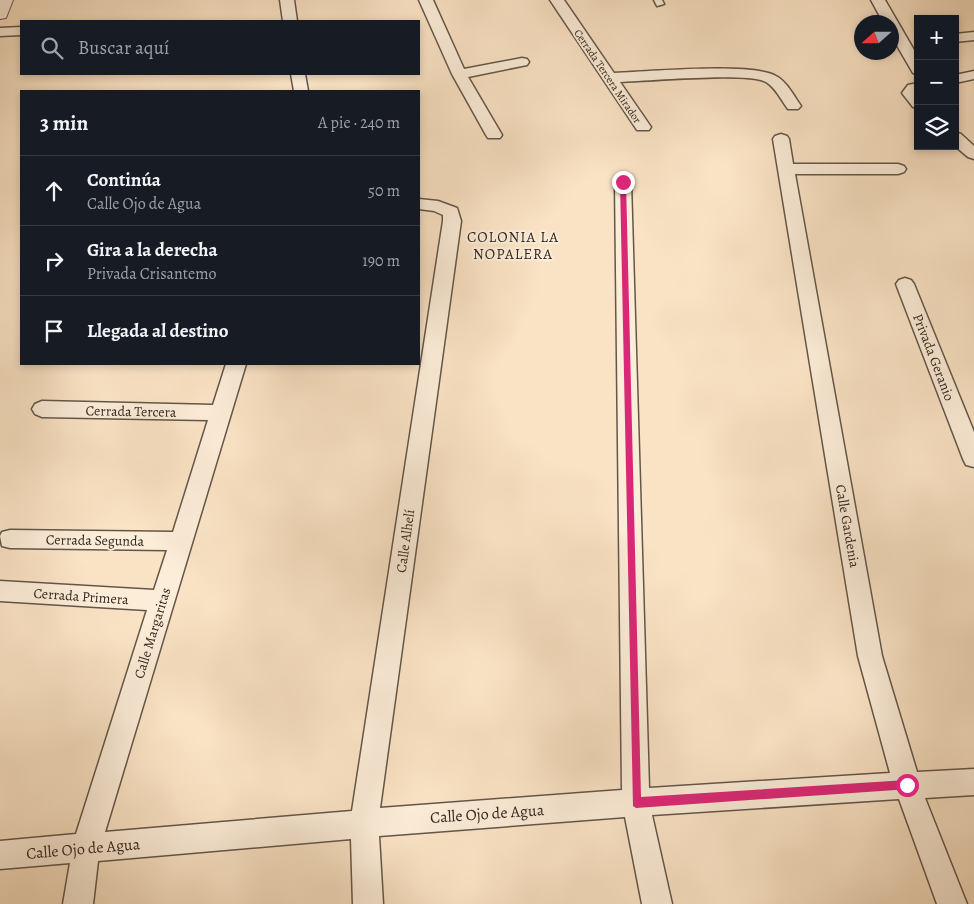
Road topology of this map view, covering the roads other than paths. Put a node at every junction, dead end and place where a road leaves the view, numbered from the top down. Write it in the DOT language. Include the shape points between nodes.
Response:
graph roads {
  1 [pos="4,0"];
  2 [pos="287,0"];
  3 [pos="426,0"];
  4 [pos="558,0"];
  5 [pos="878,0"];
  6 [pos="0,14"];
  7 [pos="886,15"];
  8 [pos="290,20"];
  9 [pos="20,31"];
  10 [pos="0,32"];
  11 [pos="974,36"];
  12 [pos="959,38"];
  13 [pos="914,41"];
  14 [pos="899,42"];
  15 [pos="522,62"];
  16 [pos="914,64"];
  17 [pos="459,74"];
  18 [pos="298,75"];
  19 [pos="974,75"];
  20 [pos="610,78"];
  21 [pos="959,78"];
  22 [pos="914,88"];
  23 [pos="301,90"];
  24 [pos="914,99"];
  25 [pos="793,106"];
  26 [pos="643,127"];
  27 [pos="494,135"];
  28 [pos="781,140"];
  29 [pos="959,140"];
  30 [pos="974,153"];
  31 [pos="787,169"];
  32 [pos="898,169"];
  33 [pos="623,182"];
  34 [pos="420,204"];
  35 [pos="905,284"];
  36 [pos="236,365"];
  37 [pos="42,409"];
  38 [pos="220,413"];
  39 [pos="974,459"];
  40 [pos="10,539"];
  41 [pos="180,541"];
  42 [pos="0,591"];
  43 [pos="162,601"];
  44 [pos="974,782"];
  45 [pos="907,785"];
  46 [pos="636,802"];
  47 [pos="364,822"];
  48 [pos="86,848"];
  49 [pos="0,855"];
  50 [pos="78,904"];
  51 [pos="368,904"];
  52 [pos="657,904"];
  53 [pos="952,904"];
  1 -- 6 [label="street"];
  2 -- 8 [label="street"];
  3 -- 17 [label="street"];
  4 -- 20 [label="street, Cerrada Tercera Mirador"];
  5 -- 7 [label="street"];
  9 -- 10 [label="street"];
  11 -- 12 [label="street"];
  13 -- 14 [label="street"];
  14 -- 16 [label="street"];
  15 -- 17 [label="street"];
  17 -- 27 [label="street"];
  18 -- 23 [label="street"];
  19 -- 21 [label="street"];
  20 -- 25 [label="street" via="759,74 779,84"];
  20 -- 26 [label="street, Cerrada Tercera Mirador"];
  22 -- 24 [label="street" via="909,93"];
  28 -- 31 [label="street, Calle Gardenia"];
  29 -- 30 [label="street"];
  31 -- 32 [label="street"];
  31 -- 45 [label="street, Calle Gardenia" via="870,656"];
  33 -- 46 [label="street"];
  34 -- 47 [label="street, Calle Alhelí" via="438,206 451,212 452,221"];
  35 -- 39 [label="street, Privada Geranio"];
  36 -- 38 [label="street, Calle Margaritas"];
  37 -- 38 [label="street, Cerrada Tercera"];
  38 -- 41 [label="street, Calle Margaritas"];
  40 -- 41 [label="street, Cerrada Segunda"];
  41 -- 43 [label="street, Calle Margaritas"];
  42 -- 43 [label="street, Cerrada Primera"];
  43 -- 48 [label="street, Calle Margaritas"];
  44 -- 45 [label="street, Calle Ojo de Agua"];
  45 -- 46 [label="street, Calle Ojo de Agua"];
  45 -- 53 [label="street, Calle Gardenia"];
  46 -- 47 [label="street, Calle Ojo de Agua"];
  46 -- 52 [label="street"];
  47 -- 48 [label="street, Calle Ojo de Agua"];
  47 -- 51 [label="street, Calle Alhelí"];
  48 -- 49 [label="street, Calle Ojo de Agua"];
  48 -- 50 [label="street, Calle Margaritas"];
}
